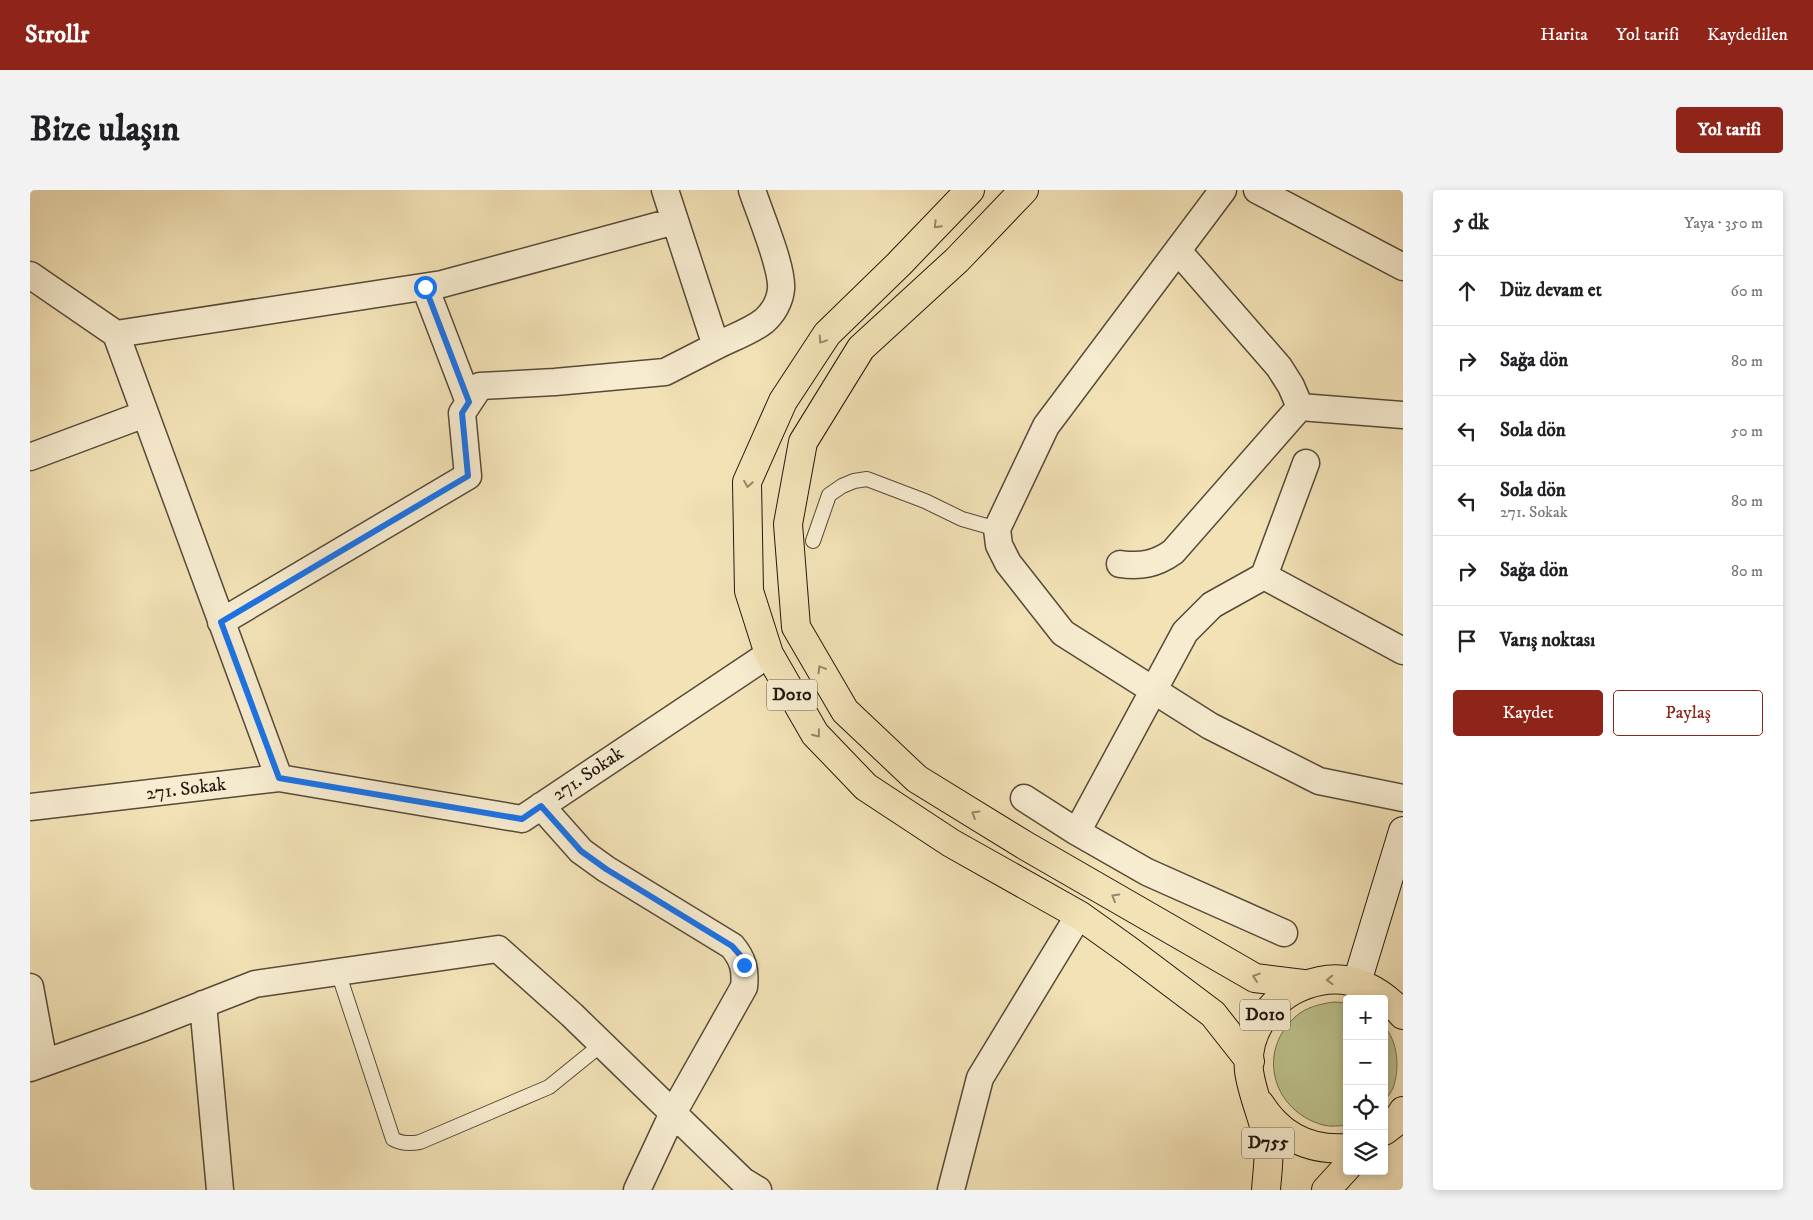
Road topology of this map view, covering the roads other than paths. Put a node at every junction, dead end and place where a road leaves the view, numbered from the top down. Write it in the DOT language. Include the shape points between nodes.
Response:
graph roads {
  1 [pos="665,190"];
  2 [pos="752,190"];
  3 [pos="970,190"];
  4 [pos="1024,190"];
  5 [pos="1223,190"];
  6 [pos="1256,190"];
  7 [pos="675,220"];
  8 [pos="1178,251"];
  9 [pos="1403,267"];
  10 [pos="30,275"];
  11 [pos="425,287"];
  12 [pos="116,334"];
  13 [pos="716,346"];
  14 [pos="469,402"];
  15 [pos="1300,407"];
  16 [pos="145,414"];
  17 [pos="1403,415"];
  18 [pos="30,458"];
  19 [pos="1306,463"];
  20 [pos="997,529"];
  21 [pos="813,541"];
  22 [pos="1120,564"];
  23 [pos="1264,576"];
  24 [pos="221,622"];
  25 [pos="1403,651"];
  26 [pos="769,654"];
  27 [pos="1153,690"];
  28 [pos="279,778"];
  29 [pos="1024,798"];
  30 [pos="1403,798"];
  31 [pos="541,806"];
  32 [pos="30,807"];
  33 [pos="1077,832"];
  34 [pos="1403,832"];
  35 [pos="1079,915"];
  36 [pos="1284,933"];
  37 [pos="338,972"];
  38 [pos="1357,982"];
  39 [pos="1304,984"];
  40 [pos="30,987"];
  41 [pos="202,1004"];
  42 [pos="1403,1014"];
  43 [pos="602,1044"];
  44 [pos="1250,1062"];
  45 [pos="37,1065"];
  46 [pos="1256,1097"];
  47 [pos="1403,1111"];
  48 [pos="673,1113"];
  49 [pos="1385,1130"];
  50 [pos="1343,1148"];
  51 [pos="1343,1171"];
  52 [pos="220,1190"];
  53 [pos="637,1190"];
  54 [pos="758,1190"];
  55 [pos="951,1190"];
  56 [pos="1266,1190"];
  57 [pos="1326,1190"];
  1 -- 7 [label="street"];
  2 -- 13 [label="street" via="779,269 779,298 771,314 758,326"];
  3 -- 26 [label="highway, D010, one-way" via="827,334 783,401 747,482 749,591"];
  39 -- 4 [label="highway, D010, one-way" via="1255,978 917,779 846,711 796,627 788,524 803,442 862,348 957,260"];
  5 -- 8 [label="street"];
  6 -- 9 [label="street"];
  7 -- 11 [label="street"];
  7 -- 13 [label="street"];
  8 -- 15 [label="street" via="1279,367"];
  8 -- 20 [label="street" via="1046,426"];
  10 -- 12 [label="street"];
  11 -- 12 [label="street"];
  11 -- 14 [label="street"];
  12 -- 16 [label="street"];
  13 -- 14 [label="street" via="665,372 480,386"];
  14 -- 24 [label="street" via="462,413 468,476"];
  15 -- 17 [label="street"];
  15 -- 22 [label="street" via="1173,552 1145,565"];
  16 -- 18 [label="street"];
  16 -- 24 [label="street"];
  19 -- 23 [label="street"];
  20 -- 21 [label="lane" via="962,519 867,479 842,486 829,495"];
  20 -- 27 [label="street" via="999,544 1008,564 1063,633"];
  23 -- 25 [label="street"];
  23 -- 27 [label="street" via="1212,605 1185,632"];
  24 -- 28 [label="street"];
  26 -- 31 [label="street, 271. Sokak"];
  26 -- 35 [label="highway, D010, one-way" via="815,734 866,787 951,843"];
  27 -- 30 [label="street" via="1210,726 1319,781"];
  27 -- 33 [label="street"];
  28 -- 31 [label="street, 271. Sokak" via="522,819"];
  28 -- 32 [label="street, 271. Sokak"];
  29 -- 33 [label="street"];
  31 -- 48 [label="street" via="581,851 732,946 740,955 744,965 744,987"];
  33 -- 36 [label="street" via="1147,872"];
  34 -- 38 [label="main road"];
  35 -- 44 [label="highway, D010" via="1213,1014"];
  35 -- 55 [label="street" via="980,1078"];
  37 -- 41 [label="street" via="256,984"];
  37 -- 43 [label="street" via="498,950"];
  37 -- 43 [label="lane" via="393,1139 403,1144 420,1142 549,1087"];
  38 -- 39 [label="highway, D010, one-way" via="1330,979"];
  38 -- 42 [label="highway, D010" via="1382,994"];
  39 -- 44 [label="highway, D010" via="1280,998 1262,1018 1251,1043"];
  40 -- 45 [label="street"];
  41 -- 45 [label="street"];
  41 -- 52 [label="street"];
  43 -- 48 [label="street"];
  44 -- 46 [label="highway, D010"];
  46 -- 50 [label="highway, D010" via="1270,1120 1291,1137 1316,1147"];
  46 -- 56 [label="highway, D755" via="1268,1142"];
  47 -- 49 [label="highway"];
  48 -- 53 [label="street"];
  48 -- 54 [label="street" via="742,1181"];
  51 -- 57 [label="highway"];
}
